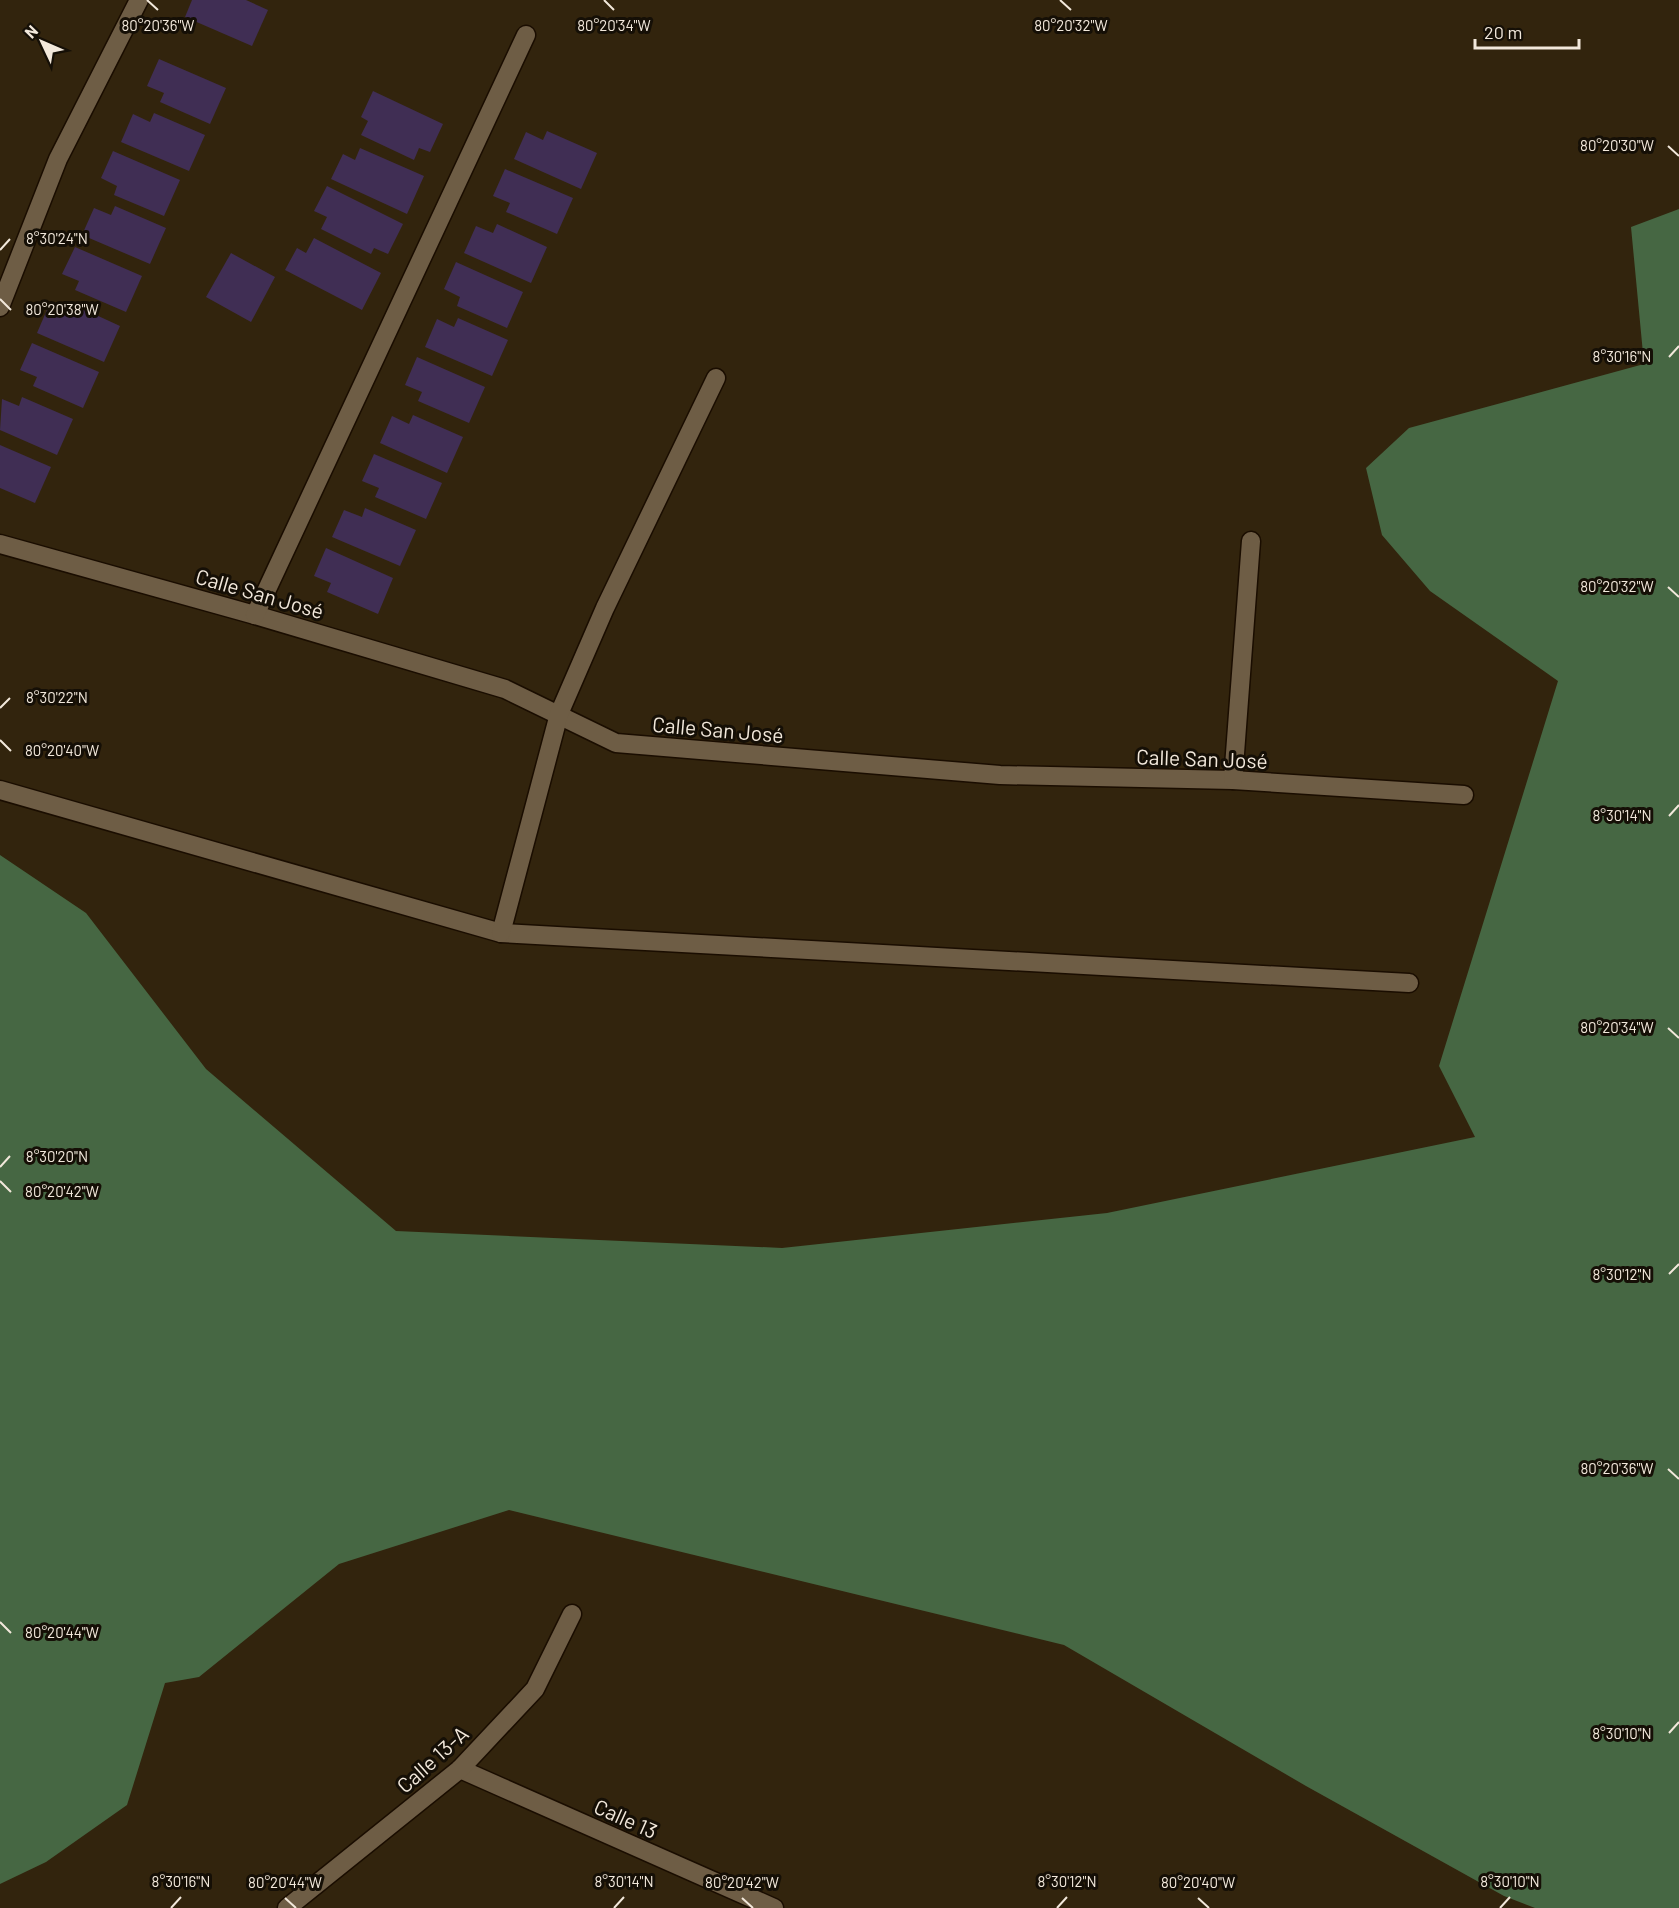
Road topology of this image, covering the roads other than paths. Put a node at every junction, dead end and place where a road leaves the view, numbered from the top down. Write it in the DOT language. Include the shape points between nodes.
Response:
graph roads {
  1 [pos="139,0"];
  2 [pos="526,35"];
  3 [pos="0,307"];
  4 [pos="716,378"];
  5 [pos="1251,541"];
  6 [pos="0,544"];
  7 [pos="255,615"];
  8 [pos="559,714"];
  9 [pos="1233,780"];
  10 [pos="0,790"];
  11 [pos="1464,795"];
  12 [pos="501,933"];
  13 [pos="1409,983"];
  14 [pos="572,1614"];
  15 [pos="460,1769"];
  16 [pos="287,1908"];
  17 [pos="774,1908"];
  1 -- 3 [label="street" via="58,159"];
  2 -- 7 [label="street"];
  4 -- 8 [label="street" via="605,608"];
  5 -- 9 [label="street"];
  6 -- 7 [label="street, Calle San José"];
  7 -- 8 [label="street, Calle San José" via="505,689"];
  8 -- 9 [label="street, Calle San José" via="616,743 1000,775"];
  8 -- 12 [label="street"];
  9 -- 11 [label="street, Calle San José"];
  10 -- 12 [label="street"];
  12 -- 13 [label="street"];
  14 -- 15 [label="street, Calle 13-A" via="535,1689"];
  15 -- 16 [label="street, Calle 13-A"];
  15 -- 17 [label="street, Calle 13"];
}
